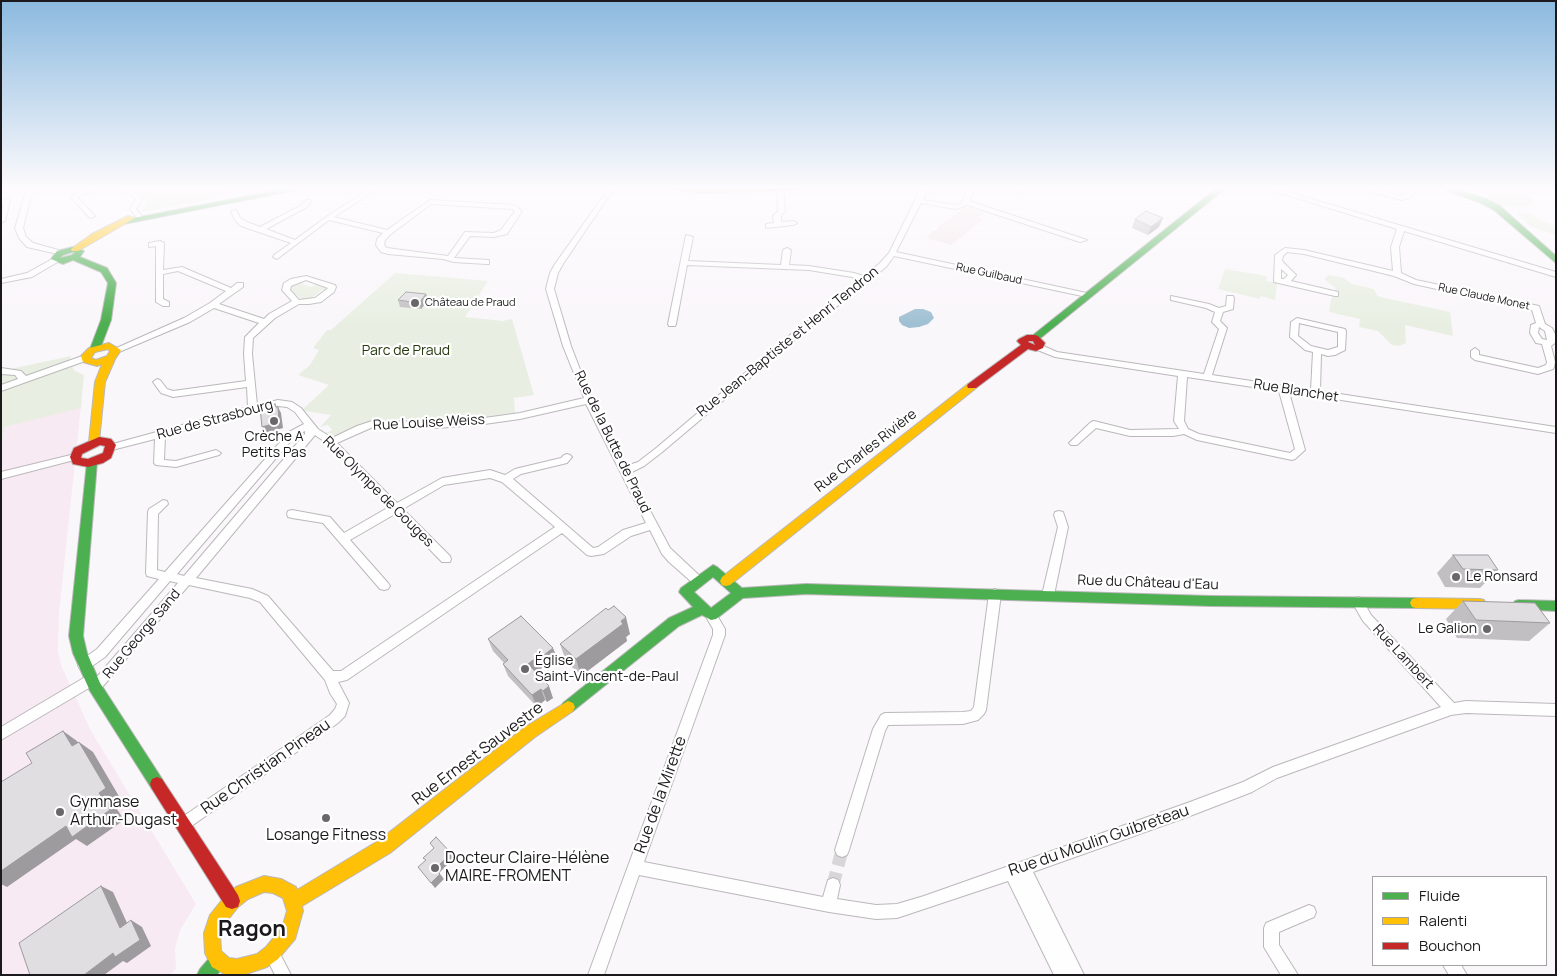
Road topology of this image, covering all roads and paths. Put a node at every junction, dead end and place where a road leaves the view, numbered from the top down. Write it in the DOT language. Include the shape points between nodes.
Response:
graph roads {
  1 [pos="22,234"];
  2 [pos="100,234"];
  3 [pos="270,234"];
  4 [pos="307,234"];
  5 [pos="387,234"];
  6 [pos="499,234"];
  7 [pos="580,234"];
  8 [pos="902,234"];
  9 [pos="1063,234"];
  10 [pos="1165,234"];
  11 [pos="1399,234"];
  12 [pos="1419,234"];
  13 [pos="1526,234"];
  14 [pos="689,237"];
  15 [pos="1083,240"];
  16 [pos="295,242"];
  17 [pos="152,244"];
  18 [pos="787,250"];
  19 [pos="892,252"];
  20 [pos="75,253"];
  21 [pos="58,257"];
  22 [pos="277,257"];
  23 [pos="449,259"];
  24 [pos="1556,260"];
  25 [pos="486,262"];
  26 [pos="684,263"];
  27 [pos="785,266"];
  28 [pos="159,273"];
  29 [pos="1396,274"];
  30 [pos="1556,275"];
  31 [pos="865,279"];
  32 [pos="1,282"];
  33 [pos="240,286"];
  34 [pos="232,291"];
  35 [pos="1335,294"];
  36 [pos="1087,295"];
  37 [pos="1174,298"];
  38 [pos="1230,298"];
  39 [pos="297,302"];
  40 [pos="166,304"];
  41 [pos="213,305"];
  42 [pos="1219,310"];
  43 [pos="106,320"];
  44 [pos="264,322"];
  45 [pos="672,324"];
  46 [pos="1541,325"];
  47 [pos="1554,337"];
  48 [pos="1033,344"];
  49 [pos="1546,344"];
  50 [pos="95,349"];
  51 [pos="112,351"];
  52 [pos="1317,351"];
  53 [pos="1474,351"];
  54 [pos="90,360"];
  55 [pos="1,371"];
  56 [pos="1183,374"];
  57 [pos="1207,377"];
  58 [pos="24,380"];
  59 [pos="100,382"];
  60 [pos="157,382"];
  61 [pos="250,383"];
  62 [pos="1,388"];
  63 [pos="1283,388"];
  64 [pos="1315,393"];
  65 [pos="589,400"];
  66 [pos="253,409"];
  67 [pos="310,425"];
  68 [pos="1556,430"];
  69 [pos="1184,431"];
  70 [pos="160,434"];
  71 [pos="94,442"];
  72 [pos="331,442"];
  73 [pos="1074,443"];
  74 [pos="112,447"];
  75 [pos="216,453"];
  76 [pos="75,456"];
  77 [pos="567,456"];
  78 [pos="92,462"];
  79 [pos="624,471"];
  80 [pos="1,476"];
  81 [pos="506,479"];
  82 [pos="239,495"];
  83 [pos="257,498"];
  84 [pos="163,504"];
  85 [pos="394,508"];
  86 [pos="292,514"];
  87 [pos="1059,515"];
  88 [pos="652,526"];
  89 [pos="561,528"];
  90 [pos="342,539"];
  91 [pos="446,559"];
  92 [pos="168,576"];
  93 [pos="188,580"];
  94 [pos="698,581"];
  95 [pos="726,581"];
  96 [pos="384,586"];
  97 [pos="740,593"];
  98 [pos="995,594"];
  99 [pos="1048,595"];
  100 [pos="691,597"];
  101 [pos="1358,602"];
  102 [pos="1556,606"];
  103 [pos="707,611"];
  104 [pos="674,622"];
  105 [pos="84,665"];
  106 [pos="330,677"];
  107 [pos="92,684"];
  108 [pos="1451,709"];
  109 [pos="1556,710"];
  110 [pos="1,734"];
  111 [pos="183,825"];
  112 [pos="842,850"];
  113 [pos="634,867"];
  114 [pos="1017,869"];
  115 [pos="834,884"];
  116 [pos="232,901"];
  117 [pos="294,901"];
  118 [pos="829,905"];
  119 [pos="1309,912"];
  120 [pos="272,953"];
  121 [pos="218,961"];
  122 [pos="206,975"];
  123 [pos="283,975"];
  124 [pos="596,975"];
  125 [pos="1062,975"];
  126 [pos="1076,975"];
  127 [pos="1290,975"];
  1 -- 21 [label="street" via="30,244"];
  2 -- 20 [label="street"];
  3 -- 16 [label="street"];
  4 -- 16 [label="street"];
  5 -- 23 [label="street" via="380,242 384,250"];
  6 -- 23 [label="street" via="468,234"];
  7 -- 65 [label="street, Rue de la Butte de Praud" via="554,273 550,289 567,346"];
  8 -- 19 [label="street, Rue Jean-Baptiste et Henri Tendron"];
  9 -- 15 [label="street"];
  10 -- 36 [label="street, Rue Charles Rivière"];
  11 -- 29 [label="street" via="1395,246"];
  12 -- 30 [label="street"];
  13 -- 24 [label="street"];
  14 -- 26 [label="street"];
  16 -- 22 [label="street"];
  17 -- 28 [label="street" via="160,243"];
  18 -- 27 [label="street"];
  19 -- 31 [label="street, Rue Jean-Baptiste et Henri Tendron" via="883,265"];
  19 -- 36 [label="street, Rue Guilbaud"];
  20 -- 21 [label="street" via="65,261"];
  20 -- 43 [label="street" via="96,266 112,283"];
  21 -- 32 [label="street" via="23,277"];
  23 -- 25 [label="street"];
  26 -- 27 [label="street"];
  26 -- 45 [label="street"];
  27 -- 31 [label="street" via="826,270"];
  28 -- 34 [label="street" via="178,269"];
  28 -- 40 [label="street" via="159,300"];
  29 -- 35 [label="street" via="1282,251 1278,262 1292,275 1286,282"];
  29 -- 46 [label="street, Rue Claude Monet" via="1414,282 1536,308"];
  31 -- 79 [label="street, Rue Jean-Baptiste et Henri Tendron" via="658,451 641,464"];
  33 -- 34 [label="street"];
  34 -- 41 [label="street"];
  36 -- 48 [label="street, Rue Charles Rivière"];
  37 -- 42 [label="street"];
  38 -- 42 [label="street" via="1230,307"];
  39 -- 39 [label="street" via="286,290 287,285 294,281 306,278 332,287 318,300"];
  39 -- 44 [label="street"];
  41 -- 44 [label="street"];
  41 -- 51 [label="street" via="169,329"];
  42 -- 57 [label="street" via="1216,322 1223,328"];
  43 -- 50 [label="street"];
  43 -- 51 [label="street"];
  44 -- 61 [label="street" via="247,342"];
  46 -- 47 [label="street, Rue Claude Monet"];
  46 -- 49 [label="street, Rue Claude Monet" via="1535,325 1534,333 1539,341"];
  47 -- 49 [label="street" via="1551,343"];
  48 -- 56 [label="street, Rue Blanchet" via="1055,354"];
  48 -- 95 [label="street, Rue Charles Rivière"];
  49 -- 53 [label="street" via="1550,367 1538,371 1475,357"];
  50 -- 51 [label="street"];
  50 -- 54 [label="street" via="88,354"];
  51 -- 54 [label="street"];
  51 -- 59 [label="street"];
  52 -- 52 [label="street" via="1340,350 1343,333 1297,320 1294,337"];
  52 -- 64 [label="street"];
  54 -- 58 [label="street"];
  54 -- 59 [label="street" via="97,368"];
  55 -- 58 [label="street" via="18,373"];
  56 -- 57 [label="street, Rue Blanchet"];
  56 -- 69 [label="street" via="1179,421"];
  57 -- 63 [label="street, Rue Blanchet"];
  58 -- 62 [label="street"];
  59 -- 71 [label="street"];
  60 -- 61 [label="street" via="164,391 173,394"];
  61 -- 66 [label="street"];
  63 -- 64 [label="street, Rue Blanchet"];
  63 -- 69 [label="street" via="1300,450 1292,457 1197,437"];
  64 -- 68 [label="street, Rue Blanchet"];
  65 -- 72 [label="street, Rue Louise Weiss" via="477,422 372,424"];
  65 -- 79 [label="street, Rue de la Butte de Praud"];
  66 -- 67 [label="street, Rue de Strasbourg" via="284,403 294,406"];
  66 -- 70 [label="street, Rue de Strasbourg"];
  67 -- 72 [label="street, Rue Olympe de Gouges"];
  67 -- 82 [label="street, Rue George Sand" via="294,433"];
  67 -- 83 [label="street, Rue George Sand" via="310,436"];
  69 -- 73 [label="street" via="1130,433 1094,424"];
  70 -- 74 [label="street, Rue de Strasbourg"];
  70 -- 75 [label="street" via="159,463 176,464"];
  71 -- 74 [label="street" via="107,442"];
  71 -- 76 [label="street"];
  72 -- 85 [label="street, Rue Olympe de Gouges"];
  74 -- 78 [label="street" via="107,455"];
  76 -- 78 [label="street" via="79,463"];
  76 -- 80 [label="street"];
  77 -- 81 [label="street" via="564,461 518,471"];
  78 -- 105 [label="street" via="76,636"];
  79 -- 88 [label="street, Rue de la Butte de Praud"];
  81 -- 85 [label="street" via="490,474 442,482"];
  81 -- 89 [label="street"];
  82 -- 83 [label="street"];
  82 -- 92 [label="street, Rue George Sand"];
  83 -- 93 [label="street, Rue George Sand"];
  84 -- 92 [label="street, Rue George Sand" via="153,512 151,573"];
  85 -- 90 [label="street"];
  85 -- 91 [label="street, Rue Olympe de Gouges"];
  86 -- 90 [label="street" via="326,520"];
  87 -- 99 [label="street" via="1063,527"];
  88 -- 89 [label="street" via="627,533 594,552 584,548"];
  88 -- 94 [label="street, Rue de la Butte de Praud" via="673,559"];
  89 -- 106 [label="street" via="343,676"];
  90 -- 96 [label="street"];
  92 -- 93 [label="street, Rue George Sand"];
  92 -- 105 [label="street, Rue George Sand" via="101,652"];
  93 -- 106 [label="street, Rue Christian Pineau" via="264,599"];
  93 -- 107 [label="street, Rue George Sand" via="112,670"];
  94 -- 95 [label="street" via="713,570"];
  94 -- 100 [label="street, Rue Ernest Sauvestre" via="685,592"];
  95 -- 97 [label="street"];
  97 -- 98 [label="street, Rue du Château d'Eau" via="806,589"];
  97 -- 103 [label="street, Rue Ernest Sauvestre"];
  98 -- 99 [label="street, Rue du Château d'Eau"];
  98 -- 112 [label="street" via="980,710 974,716 963,718 885,719"];
  99 -- 101 [label="street, Rue du Château d'Eau"];
  100 -- 103 [label="street"];
  100 -- 104 [label="street, Rue Ernest Sauvestre"];
  101 -- 102 [label="street, Rue du Château d'Eau"];
  101 -- 108 [label="street, Rue Lambert" via="1367,618"];
  103 -- 104 [label="street, Rue Ernest Sauvestre"];
  103 -- 113 [label="street, Rue de la Mirette" via="719,629 719,635"];
  104 -- 117 [label="street, Rue Ernest Sauvestre" via="578,700 530,732 377,852"];
  105 -- 107 [label="street"];
  106 -- 111 [label="street, Rue Christian Pineau" via="343,703 338,716"];
  107 -- 110 [label="street, Rue George Sand"];
  107 -- 111 [label="street"];
  108 -- 109 [label="street, Rue du Moulin Guibreteau"];
  108 -- 114 [label="street, Rue du Moulin Guibreteau" via="1273,773 1190,809"];
  111 -- 116 [label="street"];
  113 -- 118 [label="street, Rue du Moulin Guibreteau"];
  113 -- 124 [label="street, Rue de la Mirette"];
  114 -- 118 [label="street, Rue du Moulin Guibreteau" via="897,911 876,912"];
  114 -- 125 [label="street"];
  114 -- 126 [label="street"];
  115 -- 118 [label="street"];
  116 -- 117 [label="street" via="254,887 269,884 283,888"];
  116 -- 121 [label="street" via="212,932 213,953"];
  117 -- 120 [label="street" via="291,927 282,944"];
  119 -- 127 [label="street" via="1271,928 1272,947"];
  120 -- 121 [label="street" via="261,961 242,967 226,966"];
  120 -- 123 [label="street"];
  121 -- 122 [label="street"];
}
